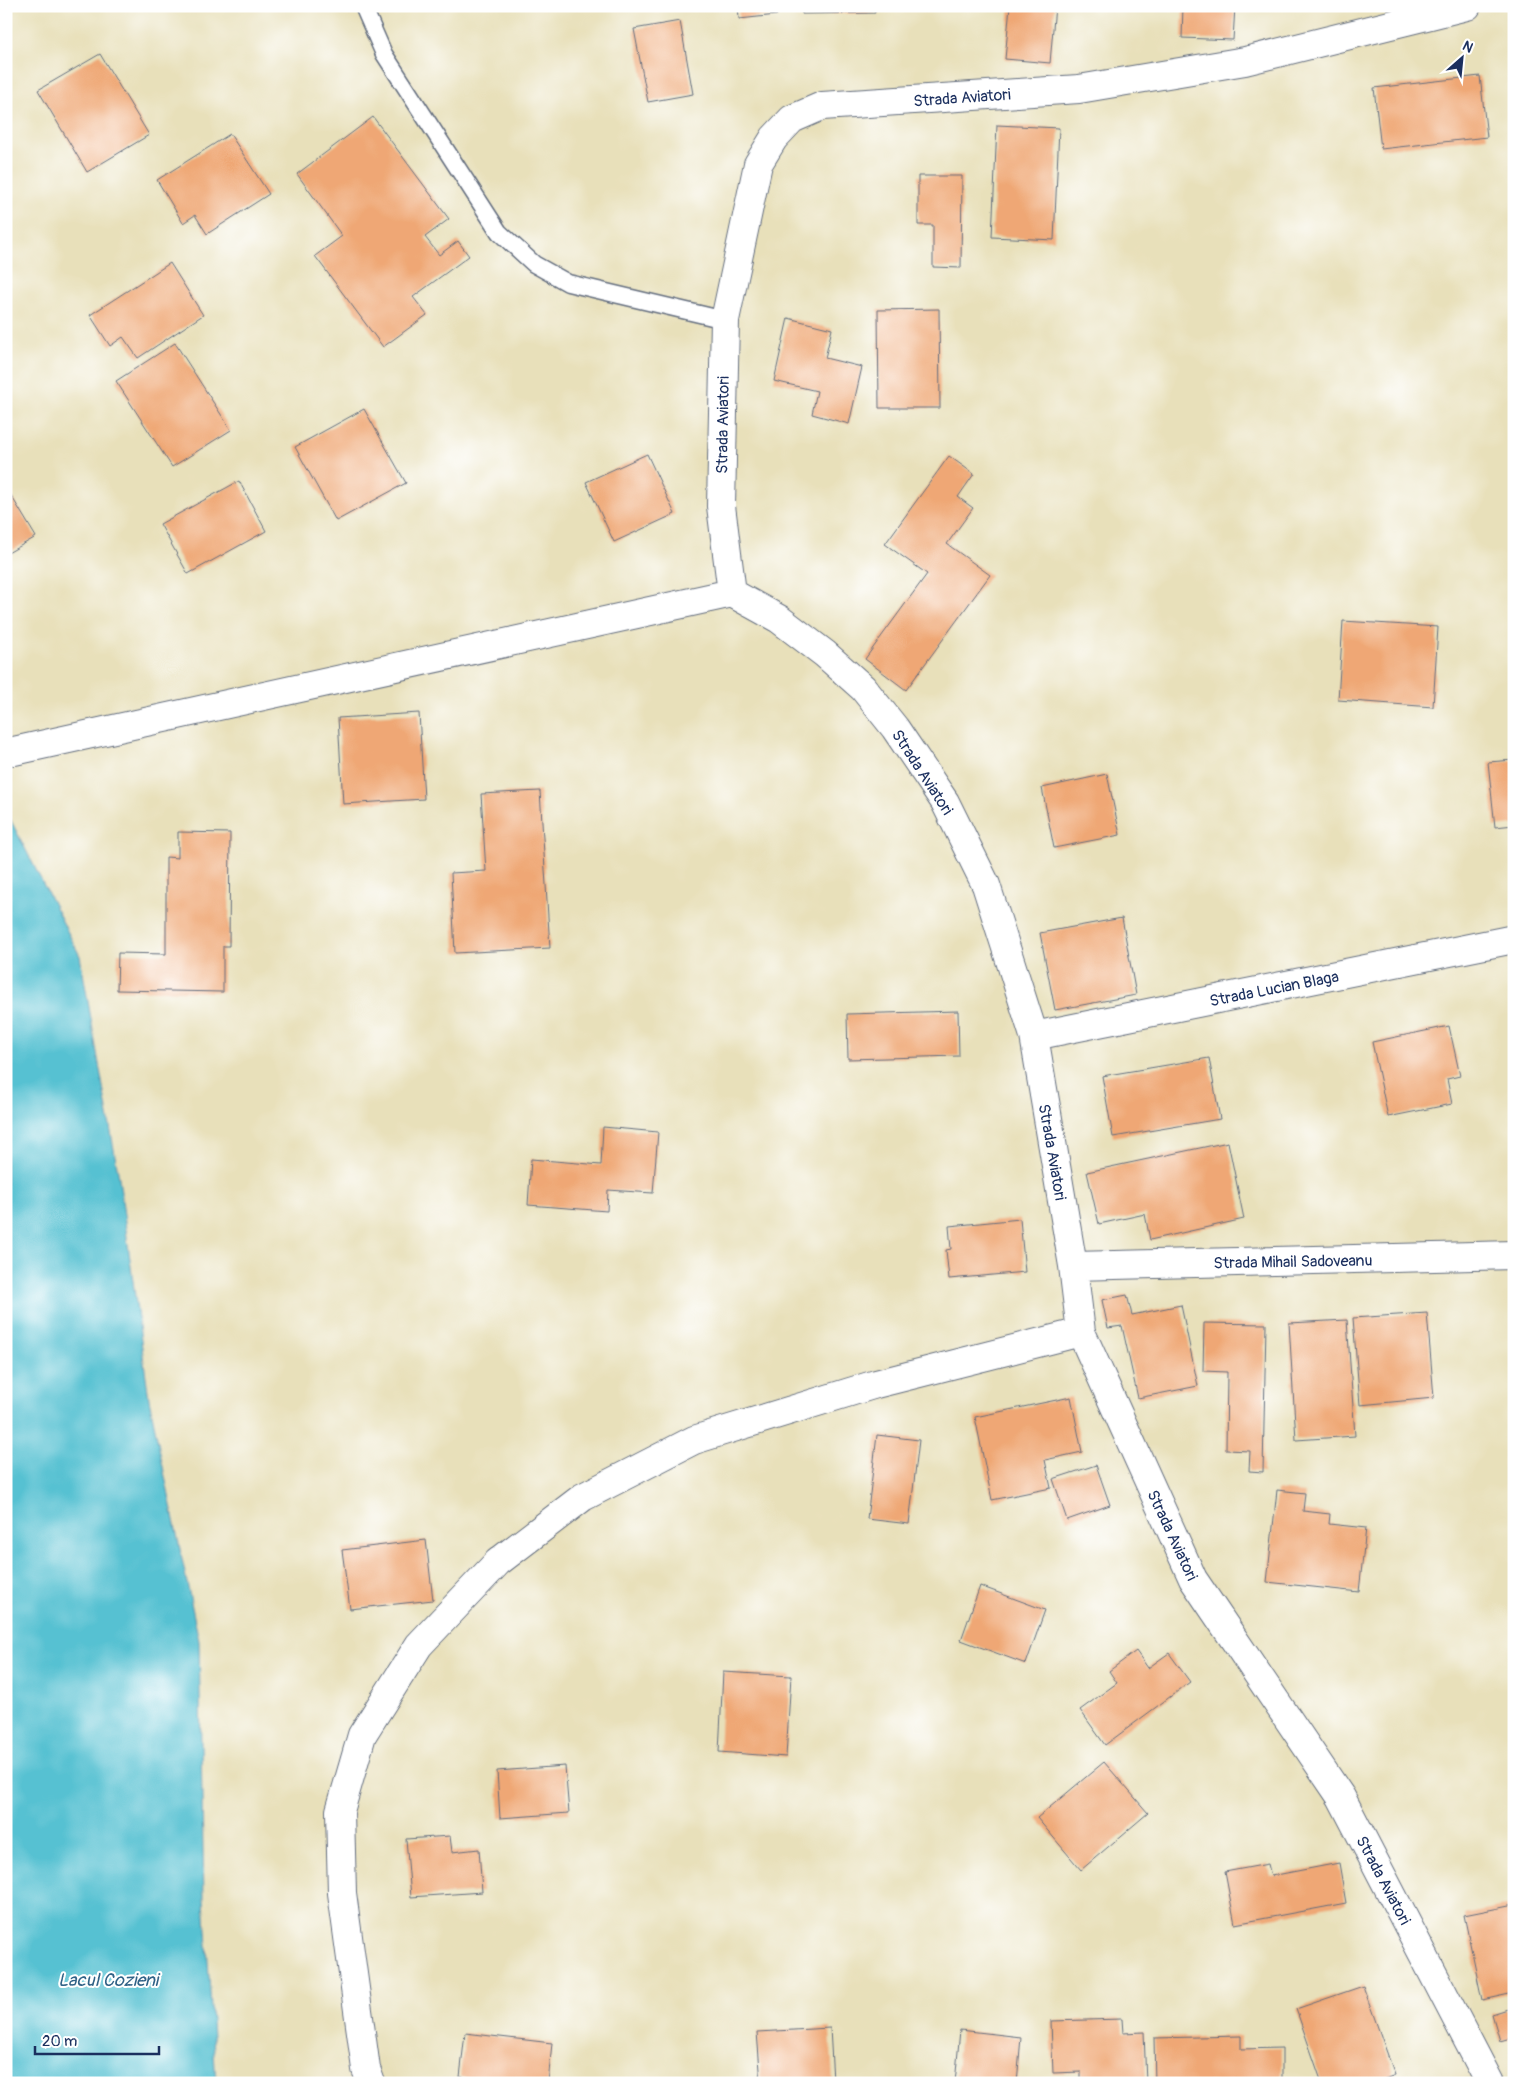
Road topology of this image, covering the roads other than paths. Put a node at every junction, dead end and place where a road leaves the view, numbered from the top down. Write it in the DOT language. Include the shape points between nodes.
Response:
graph roads {
  1 [pos="363,6"];
  2 [pos="1468,6"];
  3 [pos="725,320"];
  4 [pos="732,593"];
  5 [pos="14,751"];
  6 [pos="1514,939"];
  7 [pos="1034,1036"];
  8 [pos="1514,1256"];
  9 [pos="1073,1266"];
  10 [pos="1081,1332"];
  11 [pos="368,2076"];
  12 [pos="1490,2083"];
  1 -- 3 [label="lane" via="384,54 500,232 534,264 568,283"];
  2 -- 3 [label="street, Strada Aviatori" via="1244,61 1079,89 822,106 792,119 774,138 758,164"];
  3 -- 4 [label="street, Strada Aviatori" via="721,506"];
  4 -- 5 [label="street"];
  4 -- 7 [label="street, Strada Aviatori" via="779,619 825,654 863,688 896,728 945,802 986,885"];
  6 -- 7 [label="street, Strada Lucian Blaga"];
  7 -- 9 [label="street, Strada Aviatori"];
  8 -- 9 [label="street, Strada Mihail Sadoveanu"];
  9 -- 10 [label="street, Strada Aviatori"];
  10 -- 11 [label="street" via="876,1384 694,1440 583,1497 498,1562 419,1644 362,1735 340,1811 342,1893"];
  10 -- 12 [label="street, Strada Aviatori" via="1192,1579 1341,1797"];
}
